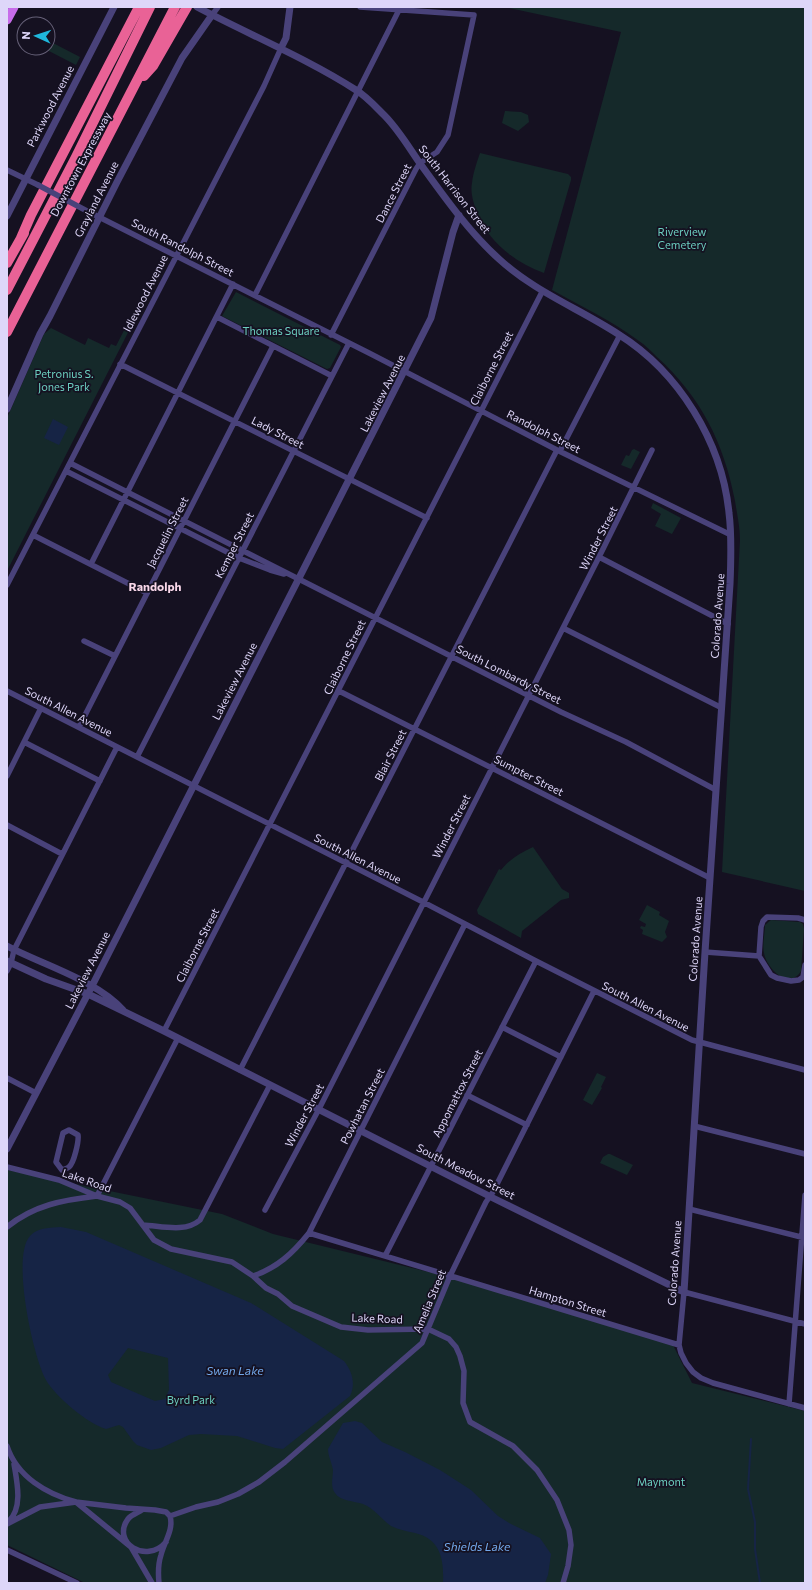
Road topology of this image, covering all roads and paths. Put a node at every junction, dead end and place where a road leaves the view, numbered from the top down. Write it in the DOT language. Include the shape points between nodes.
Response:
graph roads {
  1 [pos="14,7"];
  2 [pos="114,7"];
  3 [pos="139,7"];
  4 [pos="150,7"];
  5 [pos="175,7"];
  6 [pos="187,7"];
  7 [pos="218,7"];
  8 [pos="290,7"];
  9 [pos="360,7"];
  10 [pos="200,8"];
  11 [pos="399,10"];
  12 [pos="212,15"];
  13 [pos="7,20"];
  14 [pos="131,47"];
  15 [pos="281,48"];
  16 [pos="358,91"];
  17 [pos="130,95"];
  18 [pos="420,163"];
  19 [pos="7,170"];
  20 [pos="25,179"];
  21 [pos="459,215"];
  22 [pos="7,216"];
  23 [pos="99,217"];
  24 [pos="21,238"];
  25 [pos="176,256"];
  26 [pos="7,263"];
  27 [pos="233,284"];
  28 [pos="7,290"];
  29 [pos="542,292"];
  30 [pos="255,295"];
  31 [pos="217,317"];
  32 [pos="7,332"];
  33 [pos="331,334"];
  34 [pos="620,335"];
  35 [pos="349,342"];
  36 [pos="273,346"];
  37 [pos="120,364"];
  38 [pos="405,372"];
  39 [pos="332,376"];
  40 [pos="178,393"];
  41 [pos="7,409"];
  42 [pos="481,410"];
  43 [pos="235,422"];
  44 [pos="558,450"];
  45 [pos="652,450"];
  46 [pos="293,451"];
  47 [pos="70,463"];
  48 [pos="66,471"];
  49 [pos="350,480"];
  50 [pos="634,487"];
  51 [pos="127,491"];
  52 [pos="123,500"];
  53 [pos="426,518"];
  54 [pos="185,520"];
  55 [pos="180,528"];
  56 [pos="33,535"];
  57 [pos="731,535"];
  58 [pos="243,550"];
  59 [pos="599,557"];
  60 [pos="239,558"];
  61 [pos="91,564"];
  62 [pos="295,578"];
  63 [pos="7,585"];
  64 [pos="147,593"];
  65 [pos="375,617"];
  66 [pos="728,624"];
  67 [pos="563,628"];
  68 [pos="84,641"];
  69 [pos="115,656"];
  70 [pos="452,656"];
  71 [pos="7,691"];
  72 [pos="339,691"];
  73 [pos="528,695"];
  74 [pos="41,708"];
  75 [pos="722,708"];
  76 [pos="79,727"];
  77 [pos="415,728"];
  78 [pos="24,742"];
  79 [pos="117,746"];
  80 [pos="138,757"];
  81 [pos="492,767"];
  82 [pos="7,776"];
  83 [pos="100,781"];
  84 [pos="194,786"];
  85 [pos="716,790"];
  86 [pos="270,824"];
  87 [pos="7,825"];
  88 [pos="62,854"];
  89 [pos="346,863"];
  90 [pos="710,878"];
  91 [pos="423,902"];
  92 [pos="805,920"];
  93 [pos="465,924"];
  94 [pos="10,948"];
  95 [pos="705,952"];
  96 [pos="7,956"];
  97 [pos="759,956"];
  98 [pos="536,961"];
  99 [pos="9,962"];
  100 [pos="805,965"];
  101 [pos="7,971"];
  102 [pos="92,986"];
  103 [pos="594,991"];
  104 [pos="88,994"];
  105 [pos="126,1013"];
  106 [pos="502,1027"];
  107 [pos="164,1031"];
  108 [pos="178,1038"];
  109 [pos="699,1042"];
  110 [pos="561,1057"];
  111 [pos="240,1070"];
  112 [pos="805,1070"];
  113 [pos="7,1078"];
  114 [pos="270,1085"];
  115 [pos="36,1093"];
  116 [pos="467,1095"];
  117 [pos="319,1109"];
  118 [pos="527,1125"];
  119 [pos="694,1126"];
  120 [pos="360,1130"];
  121 [pos="7,1149"];
  122 [pos="805,1154"];
  123 [pos="431,1166"];
  124 [pos="7,1167"];
  125 [pos="62,1170"];
  126 [pos="59,1180"];
  127 [pos="805,1195"];
  128 [pos="97,1196"];
  129 [pos="490,1196"];
  130 [pos="689,1209"];
  131 [pos="265,1210"];
  132 [pos="143,1225"];
  133 [pos="7,1227"];
  134 [pos="309,1233"];
  135 [pos="803,1237"];
  136 [pos="385,1256"];
  137 [pos="253,1276"];
  138 [pos="450,1276"];
  139 [pos="684,1292"];
  140 [pos="795,1322"];
  141 [pos="805,1324"];
  142 [pos="428,1329"];
  143 [pos="679,1345"];
  144 [pos="789,1404"];
  145 [pos="805,1408"];
  146 [pos="7,1446"];
  147 [pos="14,1464"];
  148 [pos="76,1502"];
  149 [pos="144,1510"];
  150 [pos="170,1516"];
  151 [pos="7,1524"];
  152 [pos="166,1542"];
  153 [pos="131,1546"];
  154 [pos="7,1550"];
  155 [pos="77,1583"];
  156 [pos="152,1583"];
  157 [pos="159,1583"];
  158 [pos="563,1583"];
  1 -- 13 [label="main road"];
  2 -- 20 [label="street, Parkwood Avenue"];
  3 -- 24 [label="highway"];
  4 -- 14 [label="highway, Downtown Expressway"];
  5 -- 17 [label="highway, Downtown Expressway"];
  6 -- 17 [label="highway" via="153,66"];
  7 -- 12 [label="street, Grayland Avenue"];
  8 -- 15 [label="street, Idlewood Avenue" via="286,38"];
  9 -- 11 [label="street"];
  10 -- 12 [label="street, South Harrison Street"];
  11 -- 16 [label="street"];
  11 -- 18 [label="street, Dance Street" via="474,15 448,135 437,152"];
  12 -- 15 [label="street, South Harrison Street"];
  12 -- 23 [label="street, Grayland Avenue" via="182,58"];
  14 -- 24 [label="highway" via="80,134 45,201"];
  14 -- 28 [label="highway, Downtown Expressway"];
  15 -- 16 [label="street, South Harrison Street"];
  15 -- 25 [label="street, Idlewood Avenue"];
  16 -- 18 [label="street, South Harrison Street" via="392,123"];
  16 -- 30 [label="street"];
  17 -- 32 [label="highway, Downtown Expressway"];
  18 -- 21 [label="street, South Harrison Street"];
  18 -- 33 [label="street, Dance Street"];
  19 -- 20 [label="street, South Randolph Street"];
  20 -- 22 [label="street, Parkwood Avenue"];
  20 -- 23 [label="street, South Randolph Street, bridge"];
  21 -- 29 [label="street, South Harrison Street" via="499,259"];
  21 -- 38 [label="street, Lakeview Avenue" via="431,318"];
  23 -- 25 [label="street, South Randolph Street"];
  23 -- 41 [label="street, Grayland Avenue" via="40,334"];
  24 -- 26 [label="highway"];
  25 -- 27 [label="street, South Randolph Street"];
  25 -- 37 [label="street, Idlewood Avenue"];
  27 -- 30 [label="street, South Randolph Street"];
  27 -- 31 [label="street"];
  29 -- 34 [label="street, South Harrison Street"];
  29 -- 42 [label="street, Claiborne Street"];
  30 -- 33 [label="street, South Randolph Street"];
  31 -- 36 [label="street"];
  31 -- 40 [label="street"];
  33 -- 35 [label="street, South Randolph Street"];
  34 -- 44 [label="street, Blair Street"];
  34 -- 57 [label="street, South Harrison Street" via="664,372 698,419 721,471"];
  35 -- 38 [label="street, Randolph Street"];
  35 -- 39 [label="street, Kemper Street"];
  36 -- 39 [label="street"];
  36 -- 43 [label="street, Jacquelin Street"];
  37 -- 40 [label="street, Lady Street"];
  37 -- 47 [label="street, Idlewood Avenue"];
  38 -- 42 [label="street, Randolph Street"];
  38 -- 49 [label="street, Lakeview Avenue"];
  39 -- 46 [label="street, Kemper Street"];
  40 -- 43 [label="street, Lady Street"];
  40 -- 51 [label="street"];
  42 -- 44 [label="street, Randolph Street"];
  42 -- 53 [label="street, Claiborne Street"];
  43 -- 46 [label="street, Lady Street"];
  43 -- 54 [label="street, Jacquelin Street"];
  44 -- 50 [label="street, Randolph Street"];
  44 -- 70 [label="street, Blair Street"];
  45 -- 50 [label="street, Winder Street"];
  46 -- 49 [label="street, Lady Street"];
  46 -- 58 [label="street, Kemper Street"];
  47 -- 48 [label="street, Idlewood Avenue"];
  47 -- 51 [label="street, South Lombardy Street"];
  48 -- 52 [label="street, South Lombardy Street"];
  48 -- 56 [label="street, Idlewood Avenue"];
  49 -- 53 [label="street, Lady Street"];
  49 -- 62 [label="street, Lakeview Avenue"];
  50 -- 57 [label="street, Randolph Street"];
  50 -- 59 [label="street, Winder Street"];
  51 -- 52 [label="street"];
  51 -- 54 [label="street, South Lombardy Street"];
  52 -- 55 [label="street, South Lombardy Street"];
  52 -- 61 [label="street"];
  53 -- 65 [label="street, Claiborne Street"];
  54 -- 55 [label="street, Jacquelin Street"];
  54 -- 58 [label="street, South Lombardy Street"];
  55 -- 60 [label="street, South Lombardy Street"];
  55 -- 64 [label="street, Jacquelin Street"];
  56 -- 61 [label="street"];
  56 -- 63 [label="street, Idlewood Avenue"];
  57 -- 66 [label="street, Colorado Avenue"];
  58 -- 60 [label="street, Kemper Street"];
  58 -- 62 [label="street, South Lombardy Street"];
  59 -- 66 [label="street"];
  59 -- 67 [label="street, Winder Street"];
  60 -- 62 [label="street, South Lombardy Street"];
  60 -- 80 [label="street, Kemper Street"];
  61 -- 64 [label="street"];
  62 -- 65 [label="street, South Lombardy Street"];
  62 -- 84 [label="street, Lakeview Avenue"];
  64 -- 69 [label="street, Jacquelin Street"];
  65 -- 70 [label="street, South Lombardy Street"];
  65 -- 72 [label="street, Claiborne Street"];
  66 -- 75 [label="street, Colorado Avenue"];
  67 -- 73 [label="street, Winder Street"];
  67 -- 75 [label="street"];
  68 -- 69 [label="street"];
  69 -- 76 [label="street, Jacquelin Street"];
  70 -- 73 [label="street, South Lombardy Street"];
  70 -- 77 [label="street, Blair Street"];
  71 -- 74 [label="street, South Allen Avenue"];
  72 -- 77 [label="street, Sumpter Street"];
  72 -- 86 [label="street, Claiborne Street"];
  73 -- 81 [label="street, Winder Street"];
  73 -- 85 [label="street, South Lombardy Street" via="626,742"];
  74 -- 76 [label="street, South Allen Avenue"];
  74 -- 78 [label="street"];
  75 -- 85 [label="street, Colorado Avenue"];
  76 -- 79 [label="street, South Allen Avenue"];
  77 -- 81 [label="street, Sumpter Street"];
  77 -- 89 [label="street, Blair Street"];
  78 -- 82 [label="street"];
  78 -- 83 [label="street"];
  79 -- 80 [label="street, South Allen Avenue"];
  79 -- 83 [label="street"];
  80 -- 84 [label="street, South Allen Avenue"];
  81 -- 90 [label="street, Sumpter Street"];
  81 -- 91 [label="street, Winder Street"];
  83 -- 88 [label="street"];
  84 -- 86 [label="street, South Allen Avenue"];
  84 -- 102 [label="street, Lakeview Avenue"];
  85 -- 90 [label="street, Colorado Avenue"];
  86 -- 89 [label="street, South Allen Avenue"];
  86 -- 107 [label="street, Claiborne Street"];
  87 -- 88 [label="street"];
  88 -- 94 [label="street"];
  89 -- 91 [label="street, South Allen Avenue"];
  89 -- 111 [label="street, Blair Street"];
  90 -- 95 [label="street, Colorado Avenue"];
  91 -- 93 [label="street, South Allen Avenue"];
  91 -- 117 [label="street, Winder Street"];
  92 -- 97 [label="street" via="767,917 761,927"];
  93 -- 98 [label="street, South Allen Avenue"];
  93 -- 120 [label="street, Powhatan Street"];
  94 -- 96 [label="street"];
  94 -- 99 [label="street"];
  94 -- 102 [label="street, South Meadow Street"];
  95 -- 97 [label="street"];
  95 -- 109 [label="street, Colorado Avenue"];
  97 -- 100 [label="street" via="771,975 784,980 799,980 803,977"];
  98 -- 103 [label="street, South Allen Avenue"];
  98 -- 106 [label="street, Appomattox Street"];
  99 -- 101 [label="street"];
  99 -- 104 [label="street, South Meadow Street"];
  102 -- 104 [label="street, Lakeview Avenue"];
  102 -- 105 [label="street, South Meadow Street" via="115,1001"];
  103 -- 109 [label="street, South Allen Avenue"];
  103 -- 110 [label="street, Amelia Street"];
  104 -- 105 [label="street, South Meadow Street"];
  104 -- 115 [label="street, Lakeview Avenue"];
  105 -- 107 [label="street, South Meadow Street"];
  106 -- 110 [label="street"];
  106 -- 116 [label="street, Appomattox Street"];
  107 -- 108 [label="street, South Meadow Street"];
  108 -- 111 [label="street, South Meadow Street"];
  108 -- 128 [label="street"];
  109 -- 112 [label="street, South Allen Avenue"];
  109 -- 119 [label="street, Colorado Avenue"];
  110 -- 118 [label="street, Amelia Street"];
  111 -- 114 [label="street, South Meadow Street"];
  113 -- 115 [label="street"];
  114 -- 117 [label="street, South Meadow Street"];
  114 -- 132 [label="street" via="200,1220 194,1226 181,1228"];
  115 -- 121 [label="street, Lakeview Avenue"];
  116 -- 118 [label="street"];
  116 -- 123 [label="street, Appomattox Street"];
  117 -- 120 [label="street, South Meadow Street"];
  117 -- 131 [label="street, Winder Street"];
  118 -- 129 [label="street, Amelia Street"];
  119 -- 122 [label="street"];
  119 -- 130 [label="street, Colorado Avenue"];
  120 -- 123 [label="street, South Meadow Street"];
  120 -- 134 [label="street, Powhatan Street"];
  123 -- 129 [label="street, South Meadow Street"];
  123 -- 136 [label="street, Appomattox Street"];
  124 -- 126 [label="street, Lake Road"];
  125 -- 125 [label="street" via="72,1163 78,1139 78,1134 69,1130 63,1133 56,1162"];
  125 -- 126 [label="street"];
  126 -- 128 [label="street, Lake Road"];
  127 -- 135 [label="street"];
  128 -- 132 [label="street, Lake Road" via="120,1202 130,1208"];
  128 -- 133 [label="street" via="44,1205 27,1212"];
  129 -- 138 [label="street, Amelia Street"];
  129 -- 139 [label="street, South Meadow Street"];
  130 -- 135 [label="street"];
  130 -- 139 [label="street, Colorado Avenue"];
  132 -- 137 [label="street, Lake Road" via="154,1240 167,1247 232,1262"];
  134 -- 136 [label="street, Hampton Street"];
  134 -- 137 [label="street, Powhatan Street" via="284,1260"];
  135 -- 140 [label="street"];
  136 -- 138 [label="street, Hampton Street"];
  137 -- 142 [label="street, Lake Road" via="292,1306 342,1327 368,1330"];
  138 -- 142 [label="street, Amelia Street"];
  138 -- 143 [label="street, Hampton Street"];
  139 -- 140 [label="street, South Meadow Street"];
  139 -- 143 [label="street, Colorado Avenue"];
  140 -- 141 [label="street, South Meadow Street"];
  140 -- 144 [label="street"];
  142 -- 150 [label="street, Amelia Street" via="422,1343 270,1474 250,1488 218,1502"];
  142 -- 158 [label="street, Lake Road" via="449,1339 460,1356 464,1371 463,1403 470,1422 513,1446 537,1470 557,1500 569,1530 571,1545"];
  143 -- 144 [label="street" via="686,1363 701,1378"];
  144 -- 145 [label="street"];
  146 -- 147 [label="street"];
  147 -- 148 [label="street" via="25,1476 45,1489"];
  147 -- 151 [label="street" via="18,1501 16,1510"];
  148 -- 149 [label="street"];
  148 -- 151 [label="street" via="40,1506"];
  148 -- 153 [label="street"];
  149 -- 150 [label="street" via="166,1512"];
  149 -- 153 [label="street" via="129,1518 124,1526 126,1539"];
  150 -- 152 [label="street" via="171,1526"];
  152 -- 153 [label="street" via="151,1552 140,1552"];
  152 -- 157 [label="street" via="159,1563"];
  153 -- 156 [label="street"];
  154 -- 155 [label="street"];
}
